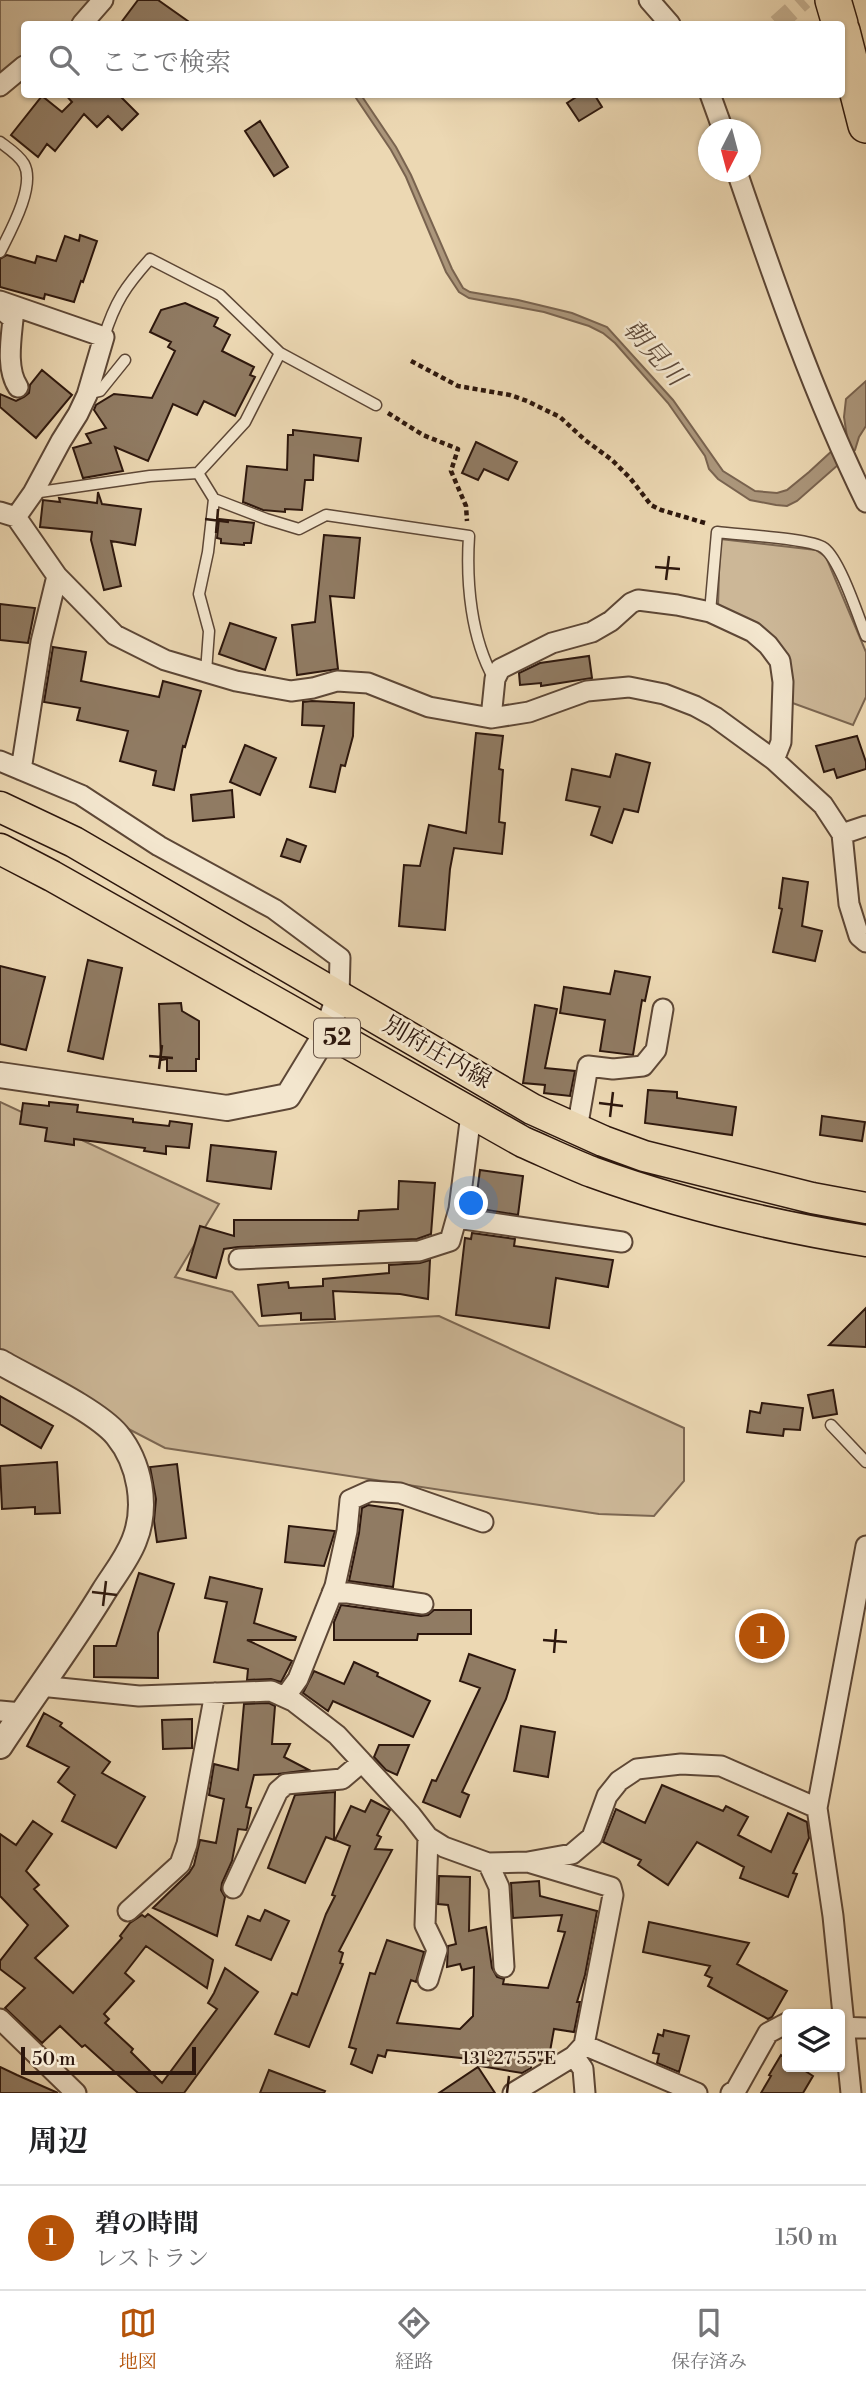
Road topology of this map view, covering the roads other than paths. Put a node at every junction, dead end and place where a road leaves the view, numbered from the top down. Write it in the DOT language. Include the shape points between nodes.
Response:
graph roads {
  1 [pos="103,0"];
  2 [pos="649,0"];
  3 [pos="833,0"];
  4 [pos="85,21"];
  5 [pos="667,21"];
  6 [pos="839,21"];
  7 [pos="845,43"];
  8 [pos="21,68"];
  9 [pos="0,86"];
  10 [pos="711,98"];
  11 [pos="719,119"];
  12 [pos="866,125"];
  13 [pos="0,142"];
  14 [pos="741,182"];
  15 [pos="0,252"];
  16 [pos="0,302"];
  17 [pos="0,308"];
  18 [pos="104,337"];
  19 [pos="280,353"];
  20 [pos="125,360"];
  21 [pos="18,387"];
  22 [pos="87,395"];
  23 [pos="376,405"];
  24 [pos="198,472"];
  25 [pos="33,494"];
  26 [pos="214,499"];
  27 [pos="866,502"];
  28 [pos="8,515"];
  29 [pos="57,576"];
  30 [pos="710,611"];
  31 [pos="866,636"];
  32 [pos="206,672"];
  33 [pos="495,680"];
  34 [pos="491,718"];
  35 [pos="774,760"];
  36 [pos="0,761"];
  37 [pos="21,770"];
  38 [pos="0,807"];
  39 [pos="866,826"];
  40 [pos="842,834"];
  41 [pos="0,849"];
  42 [pos="866,942"];
  43 [pos="339,996"];
  44 [pos="663,1009"];
  45 [pos="327,1032"];
  46 [pos="0,1074"];
  47 [pos="471,1114"];
  48 [pos="576,1129"];
  49 [pos="866,1208"];
  50 [pos="457,1218"];
  51 [pos="866,1241"];
  52 [pos="622,1242"];
  53 [pos="239,1259"];
  54 [pos="0,1362"];
  55 [pos="831,1425"];
  56 [pos="866,1462"];
  57 [pos="483,1522"];
  58 [pos="866,1546"];
  59 [pos="332,1593"];
  60 [pos="423,1604"];
  61 [pos="40,1686"];
  62 [pos="215,1693"];
  63 [pos="285,1697"];
  64 [pos="11,1712"];
  65 [pos="0,1746"];
  66 [pos="362,1762"];
  67 [pos="817,1808"];
  68 [pos="428,1837"];
  69 [pos="528,1862"];
  70 [pos="488,1863"];
  71 [pos="233,1888"];
  72 [pos="128,1912"];
  73 [pos="504,1967"];
  74 [pos="428,1980"];
  75 [pos="841,2009"];
  76 [pos="0,2020"];
  77 [pos="782,2026"];
  78 [pos="845,2027"];
  79 [pos="866,2028"];
  80 [pos="845,2044"];
  81 [pos="579,2051"];
  82 [pos="76,2093"];
  83 [pos="513,2093"];
  84 [pos="584,2093"];
  85 [pos="697,2093"];
  86 [pos="731,2093"];
  87 [pos="851,2093"];
  1 -- 4 [label="street"];
  2 -- 5 [label="street"];
  3 -- 6 [label="highway"];
  7 -- 12 [label="highway"];
  8 -- 9 [label="street"];
  10 -- 11 [label="street"];
  13 -- 15 [label="lane" via="26,167 24,199"];
  14 -- 27 [label="street" via="827,415"];
  16 -- 18 [label="street"];
  17 -- 21 [label="street" via="13,319 13,379"];
  18 -- 19 [label="lane" via="114,307 150,259 220,295"];
  18 -- 22 [label="street"];
  19 -- 23 [label="lane"];
  19 -- 24 [label="lane" via="245,422"];
  20 -- 22 [label="lane" via="100,391"];
  22 -- 25 [label="street"];
  24 -- 25 [label="lane"];
  24 -- 26 [label="lane"];
  25 -- 28 [label="street"];
  26 -- 32 [label="lane" via="199,594 209,631"];
  26 -- 33 [label="lane" via="299,528 327,515 469,536 470,596 480,648"];
  28 -- 29 [label="street"];
  29 -- 32 [label="street" via="114,635 165,660"];
  29 -- 37 [label="street" via="41,642"];
  30 -- 31 [label="lane" via="717,532 809,543 824,548 838,566"];
  30 -- 33 [label="street" via="638,600 592,632 523,656 500,670"];
  30 -- 35 [label="street" via="753,632 780,661 781,742"];
  32 -- 34 [label="street" via="291,691 337,681 368,683 429,707"];
  33 -- 34 [label="street"];
  34 -- 35 [label="street" via="529,712 587,691 629,687 695,706"];
  35 -- 40 [label="street" via="823,805"];
  36 -- 37 [label="street"];
  37 -- 43 [label="street" via="81,794 159,846 274,908 340,958"];
  38 -- 43 [label="main road, 別府庄内線 / 52" via="74,842"];
  39 -- 40 [label="street"];
  40 -- 42 [label="street" via="849,904 859,936"];
  41 -- 45 [label="main road, 別府庄内線 / 52"];
  43 -- 45 [label="street"];
  43 -- 48 [label="main road, 別府庄内線 / 52" via="532,1109"];
  44 -- 48 [label="street" via="656,1050 643,1066 588,1066"];
  45 -- 46 [label="street" via="288,1096 227,1108"];
  45 -- 47 [label="main road, 別府庄内線 / 52"];
  47 -- 50 [label="street"];
  47 -- 51 [label="main road, 別府庄内線 / 52" via="534,1147 640,1188"];
  48 -- 49 [label="main road, 別府庄内線 / 52" via="644,1156"];
  50 -- 52 [label="street"];
  50 -- 53 [label="street" via="450,1241 419,1251"];
  54 -- 61 [label="street" via="116,1433 138,1479 141,1508 135,1540"];
  55 -- 56 [label="lane"];
  57 -- 59 [label="street" via="400,1493 370,1491 350,1500"];
  58 -- 67 [label="street"];
  59 -- 60 [label="street"];
  59 -- 63 [label="street" via="298,1679"];
  61 -- 62 [label="street" via="139,1696"];
  61 -- 64 [label="street"];
  62 -- 63 [label="street" via="271,1691"];
  62 -- 72 [label="street" via="180,1864"];
  63 -- 66 [label="street" via="337,1735"];
  64 -- 65 [label="street"];
  66 -- 68 [label="street"];
  66 -- 71 [label="street" via="342,1779 286,1784 278,1791"];
  67 -- 69 [label="street" via="721,1766 637,1769 607,1796 592,1837 572,1854"];
  67 -- 75 [label="street"];
  68 -- 70 [label="street"];
  68 -- 74 [label="street" via="425,1925 437,1950"];
  69 -- 70 [label="street"];
  69 -- 81 [label="street" via="611,1887"];
  70 -- 73 [label="street" via="499,1887"];
  76 -- 82 [label="street"];
  77 -- 86 [label="street" via="768,2033"];
  78 -- 79 [label="street"];
  80 -- 87 [label="street"];
  81 -- 83 [label="street"];
  81 -- 84 [label="street"];
  81 -- 85 [label="street"];
}
